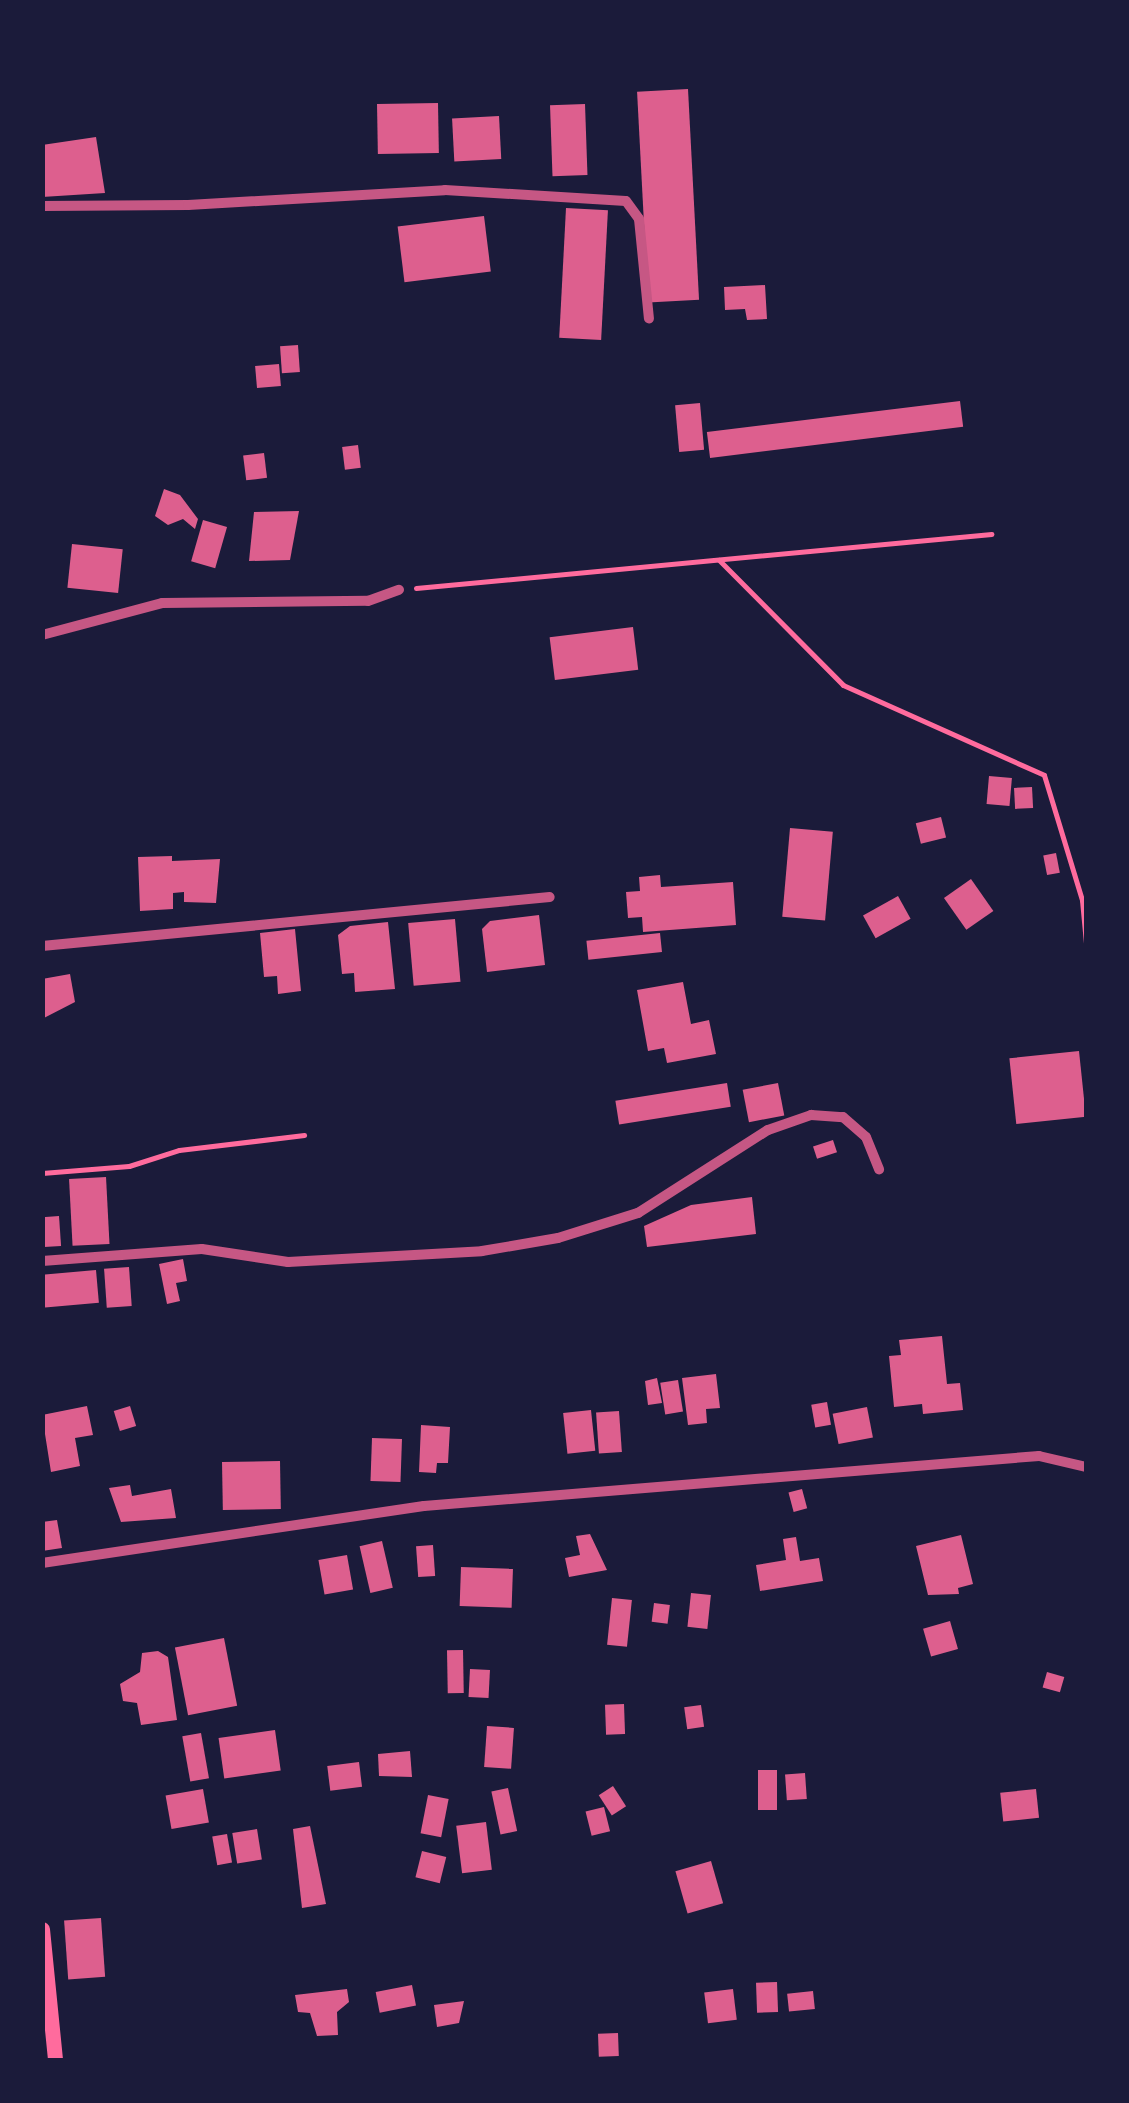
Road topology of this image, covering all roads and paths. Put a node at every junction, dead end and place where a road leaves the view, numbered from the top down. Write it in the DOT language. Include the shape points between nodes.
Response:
graph roads {
  1 [pos="42,206"];
  2 [pos="649,318"];
  3 [pos="990,534"];
  4 [pos="719,560"];
  5 [pos="398,590"];
  6 [pos="42,635"];
  7 [pos="550,897"];
  8 [pos="1086,944"];
  9 [pos="42,946"];
  10 [pos="304,1135"];
  11 [pos="878,1170"];
  12 [pos="42,1173"];
  13 [pos="42,1261"];
  14 [pos="1086,1467"];
  15 [pos="42,1563"];
  16 [pos="42,1929"];
  17 [pos="55,2060"];
  1 -- 2 [label="street" via="445,190 626,201 640,219"];
  3 -- 4 [label="path"];
  4 -- 5 [label="path"];
  4 -- 8 [label="path" via="843,685 1044,776 1082,900"];
  5 -- 6 [label="street" via="368,601 162,603"];
  7 -- 9 [label="street"];
  10 -- 12 [label="path" via="179,1150 129,1166"];
  11 -- 13 [label="street" via="866,1137 843,1117 812,1115 768,1130 638,1213 558,1238 482,1250 288,1262 202,1248"];
  14 -- 15 [label="street" via="1039,1456 424,1506"];
  16 -- 17 [label="main road"];
}
